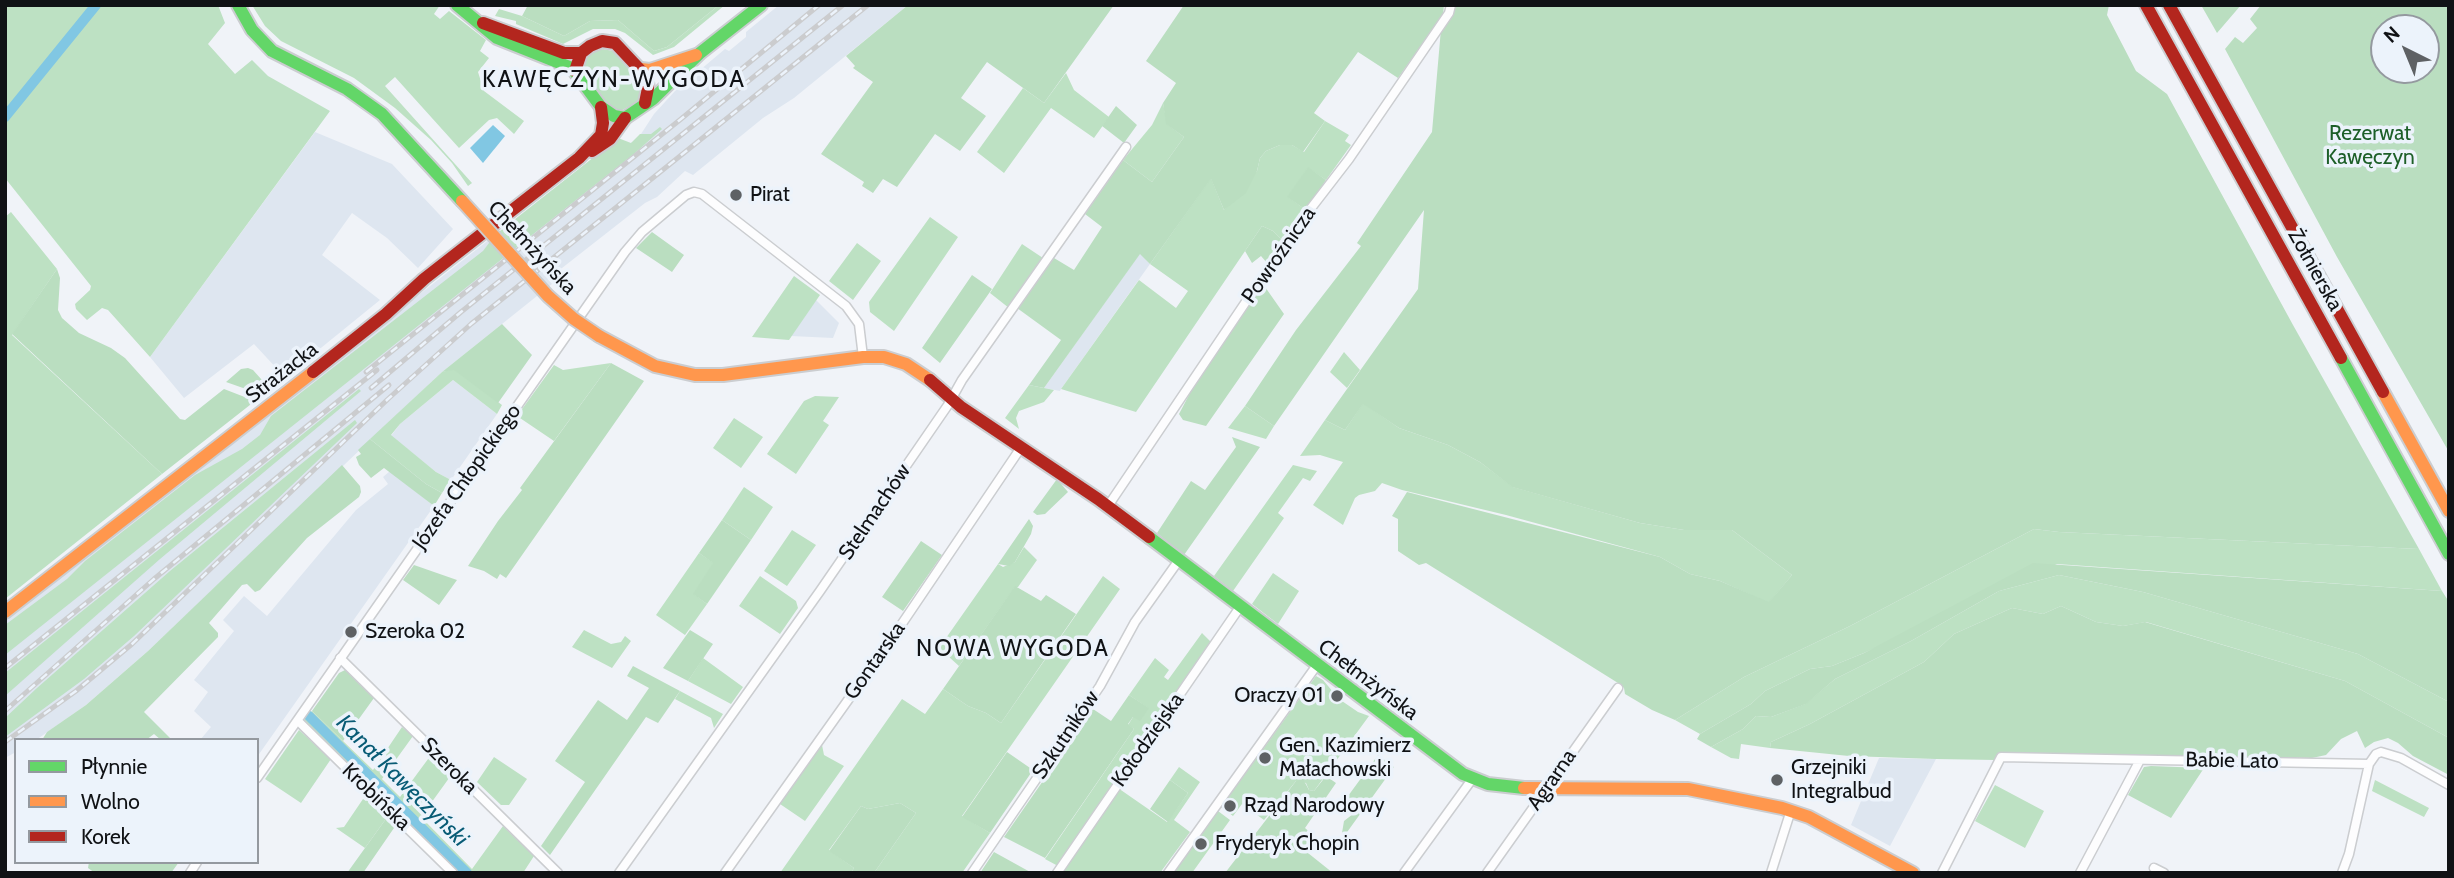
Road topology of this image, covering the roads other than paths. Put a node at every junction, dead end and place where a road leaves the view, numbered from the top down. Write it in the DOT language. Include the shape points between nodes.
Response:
graph roads {
  1 [pos="238,5"];
  2 [pos="457,5"];
  3 [pos="761,5"];
  4 [pos="1451,5"];
  5 [pos="2146,5"];
  6 [pos="2169,5"];
  7 [pos="476,20"];
  8 [pos="581,53"];
  9 [pos="700,53"];
  10 [pos="641,69"];
  11 [pos="575,71"];
  12 [pos="645,103"];
  13 [pos="601,107"];
  14 [pos="625,118"];
  15 [pos="1126,147"];
  16 [pos="579,158"];
  17 [pos="863,356"];
  18 [pos="951,399"];
  19 [pos="1022,446"];
  20 [pos="1108,506"];
  21 [pos="2449,511"];
  22 [pos="2449,554"];
  23 [pos="1179,561"];
  24 [pos="1240,607"];
  25 [pos="5,612"];
  26 [pos="340,658"];
  27 [pos="1317,665"];
  28 [pos="1618,688"];
  29 [pos="298,721"];
  30 [pos="2140,760"];
  31 [pos="2369,764"];
  32 [pos="259,775"];
  33 [pos="1473,778"];
  34 [pos="2449,785"];
  35 [pos="1545,789"];
  36 [pos="1791,810"];
  37 [pos="2154,868"];
  38 [pos="453,873"];
  39 [pos="558,873"];
  40 [pos="619,873"];
  41 [pos="725,873"];
  42 [pos="972,873"];
  43 [pos="1056,873"];
  44 [pos="1168,873"];
  45 [pos="1404,873"];
  46 [pos="1487,873"];
  47 [pos="1770,873"];
  48 [pos="1913,873"];
  49 [pos="1942,873"];
  50 [pos="2080,873"];
  51 [pos="2164,873"];
  52 [pos="2342,873"];
  1 -- 17 [label="main road, Chełmżyńska, bridge" via="252,30 272,51 347,89 382,114 548,296 599,336 655,366 695,375"];
  2 -- 7 [label="main road"];
  3 -- 9 [label="main road"];
  4 -- 20 [label="street, Powroźnicza"];
  5 -- 22 [label="main road, Żołnierska"];
  6 -- 21 [label="main road, Żołnierska"];
  7 -- 8 [label="main road" via="564,53"];
  7 -- 11 [label="main road" via="497,38"];
  8 -- 10 [label="main road" via="596,43 609,42 623,49"];
  8 -- 11 [label="main road"];
  9 -- 10 [label="main road"];
  9 -- 12 [label="main road"];
  10 -- 12 [label="main road" via="648,85"];
  11 -- 13 [label="main road"];
  12 -- 14 [label="main road"];
  13 -- 14 [label="main road"];
  13 -- 16 [label="main road, Strażacka" via="601,135"];
  14 -- 16 [label="main road, Strażacka" via="608,141"];
  15 -- 18 [label="street, Stelmachów"];
  16 -- 25 [label="main road, Strażacka" via="424,279 314,373"];
  17 -- 18 [label="main road, Chełmżyńska" via="906,364"];
  17 -- 26 [label="street, Józefa Chłopickiego" via="859,324 846,306 708,199 694,192 686,195 631,244"];
  18 -- 19 [label="main road, Chełmżyńska"];
  18 -- 40 [label="street, Stelmachów"];
  19 -- 20 [label="main road, Chełmżyńska"];
  19 -- 41 [label="street, Gontarska"];
  20 -- 23 [label="main road, Chełmżyńska"];
  23 -- 24 [label="main road, Chełmżyńska"];
  23 -- 42 [label="street, Szkutników"];
  24 -- 27 [label="main road, Chełmżyńska"];
  24 -- 43 [label="street, Kołodziejska"];
  26 -- 29 [label="street, Józefa Chłopickiego"];
  26 -- 39 [label="street, Szeroka"];
  27 -- 33 [label="main road, Chełmżyńska" via="1450,766"];
  27 -- 44 [label="street"];
  28 -- 35 [label="street, Agrarna"];
  29 -- 32 [label="street, Józefa Chłopickiego"];
  29 -- 38 [label="street, Krobińska"];
  30 -- 31 [label="street, Babie Lato"];
  30 -- 49 [label="street, Babie Lato" via="2001,757"];
  30 -- 50 [label="street"];
  31 -- 34 [label="street, Babie Lato" via="2378,753 2392,754"];
  31 -- 52 [label="street"];
  33 -- 35 [label="main road, Chełmżyńska" via="1508,788"];
  33 -- 45 [label="street"];
  35 -- 36 [label="main road, Chełmżyńska" via="1688,789"];
  35 -- 46 [label="street, Agrarna"];
  36 -- 47 [label="street"];
  36 -- 48 [label="main road, Chełmżyńska"];
  37 -- 51 [label="street"];
}
